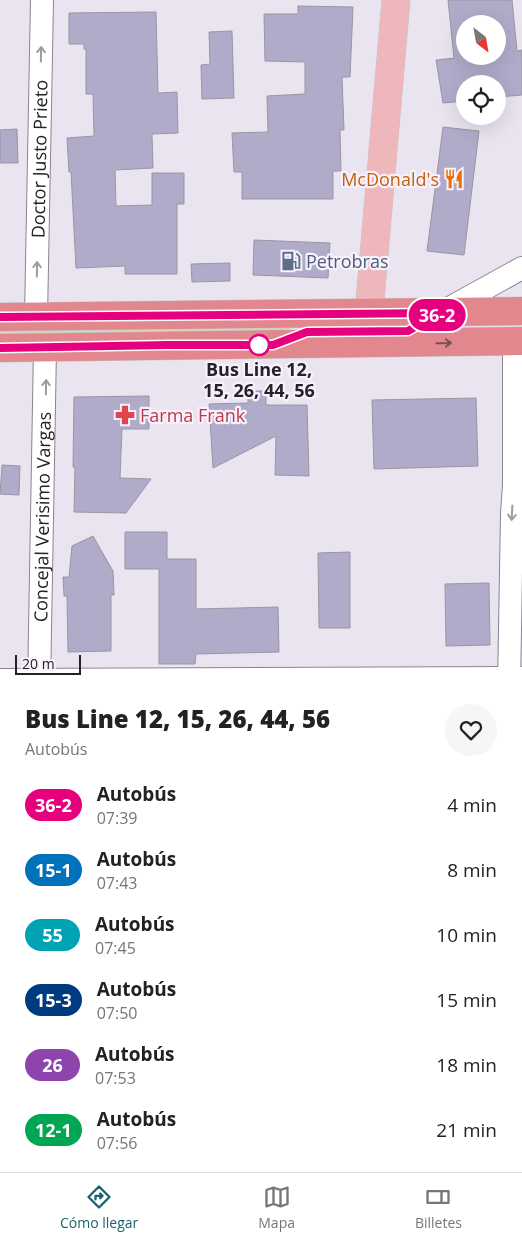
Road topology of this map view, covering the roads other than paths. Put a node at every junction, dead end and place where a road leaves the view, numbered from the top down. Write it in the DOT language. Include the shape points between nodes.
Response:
graph roads {
  1 [pos="42,0"];
  2 [pos="396,0"];
  3 [pos="522,268"];
  4 [pos="522,311"];
  5 [pos="369,312"];
  6 [pos="440,313"];
  7 [pos="0,317"];
  8 [pos="36,318"];
  9 [pos="518,341"];
  10 [pos="273,345"];
  11 [pos="0,348"];
  12 [pos="45,348"];
  13 [pos="518,485"];
  14 [pos="0,680"];
  15 [pos="513,681"];
  16 [pos="39,684"];
  8 -- 1 [label="street, Doctor Justo Prieto, one-way"];
  2 -- 5 [label="main road"];
  3 -- 6 [label="street"];
  4 -- 6 [label="highway"];
  5 -- 6 [label="highway"];
  5 -- 8 [label="highway"];
  6 -- 10 [label="street" via="408,331 307,332"];
  7 -- 8 [label="highway"];
  10 -- 9 [label="highway, one-way"];
  9 -- 13 [label="street"];
  10 -- 12 [label="highway"];
  11 -- 12 [label="highway"];
  16 -- 12 [label="street, Concejal Verisimo Vargas, one-way"];
  13 -- 15 [label="street, one-way" via="512,514"];
  14 -- 16 [label="street"];
  15 -- 16 [label="street"];
}
